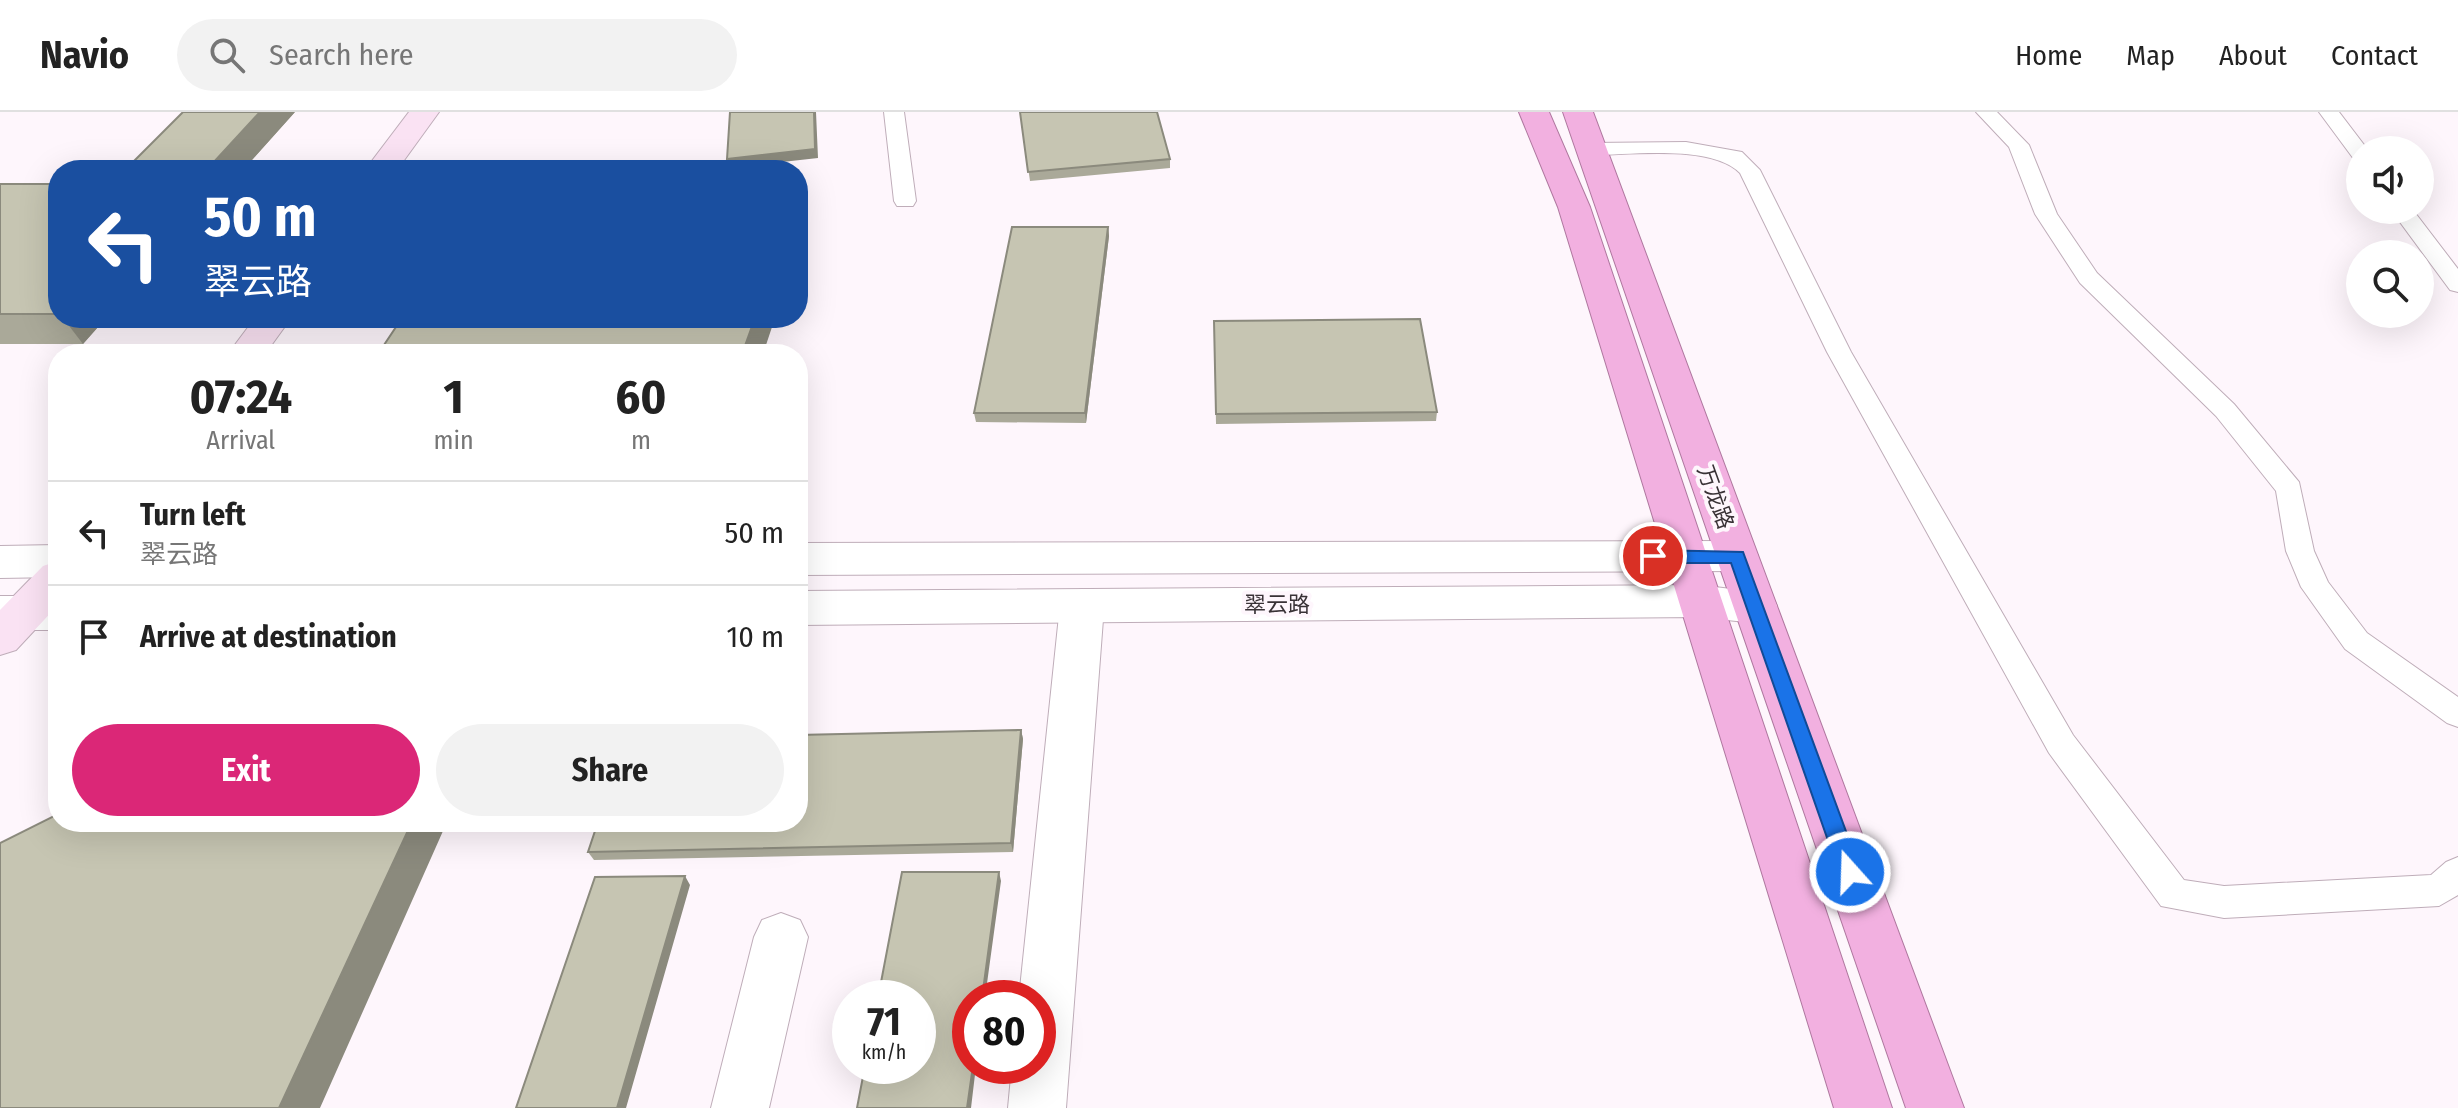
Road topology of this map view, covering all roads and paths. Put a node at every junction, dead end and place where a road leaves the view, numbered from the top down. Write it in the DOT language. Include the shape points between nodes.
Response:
graph roads {
  1 [pos="424,112"];
  2 [pos="894,112"];
  3 [pos="1534,112"];
  4 [pos="1986,112"];
  5 [pos="2329,112"];
  6 [pos="1584,130"];
  7 [pos="2347,136"];
  8 [pos="388,160"];
  9 [pos="905,201"];
  10 [pos="2412,224"];
  11 [pos="2458,285"];
  12 [pos="1685,556"];
  13 [pos="1737,556"];
  14 [pos="808,559"];
  15 [pos="48,561"];
  16 [pos="0,562"];
  17 [pos="48,588"];
  18 [pos="1699,601"];
  19 [pos="1082,606"];
  20 [pos="1755,606"];
  21 [pos="808,608"];
  22 [pos="20,619"];
  23 [pos="2458,714"];
  24 [pos="2458,873"];
  25 [pos="781,937"];
  26 [pos="740,1108"];
  27 [pos="1037,1108"];
  28 [pos="1863,1108"];
  29 [pos="1935,1108"];
  1 -- 8 [label="main road"];
  2 -- 9 [label="lane"];
  3 -- 12 [label="highway" via="1574,207"];
  4 -- 23 [label="lane" via="2019,145 2046,214 2088,278 2225,410 2289,489 2300,551 2316,587 2356,641"];
  5 -- 7 [label="lane"];
  6 -- 13 [label="highway, 万龙路"];
  6 -- 24 [label="lane" via="1735,156 1749,170 1839,352 2061,744 2174,895 2224,902 2439,890"];
  10 -- 11 [label="lane"];
  12 -- 13 [label="street"];
  12 -- 14 [label="street"];
  12 -- 18 [label="highway"];
  13 -- 20 [label="highway, 万龙路"];
  15 -- 16 [label="street"];
  17 -- 22 [label="main road"];
  18 -- 19 [label="street, 翠云路"];
  18 -- 20 [label="street, 翠云路"];
  18 -- 28 [label="highway"];
  19 -- 21 [label="street, 翠云路"];
  19 -- 27 [label="street"];
  20 -- 29 [label="highway, 万龙路"];
  25 -- 26 [label="street"];
}
